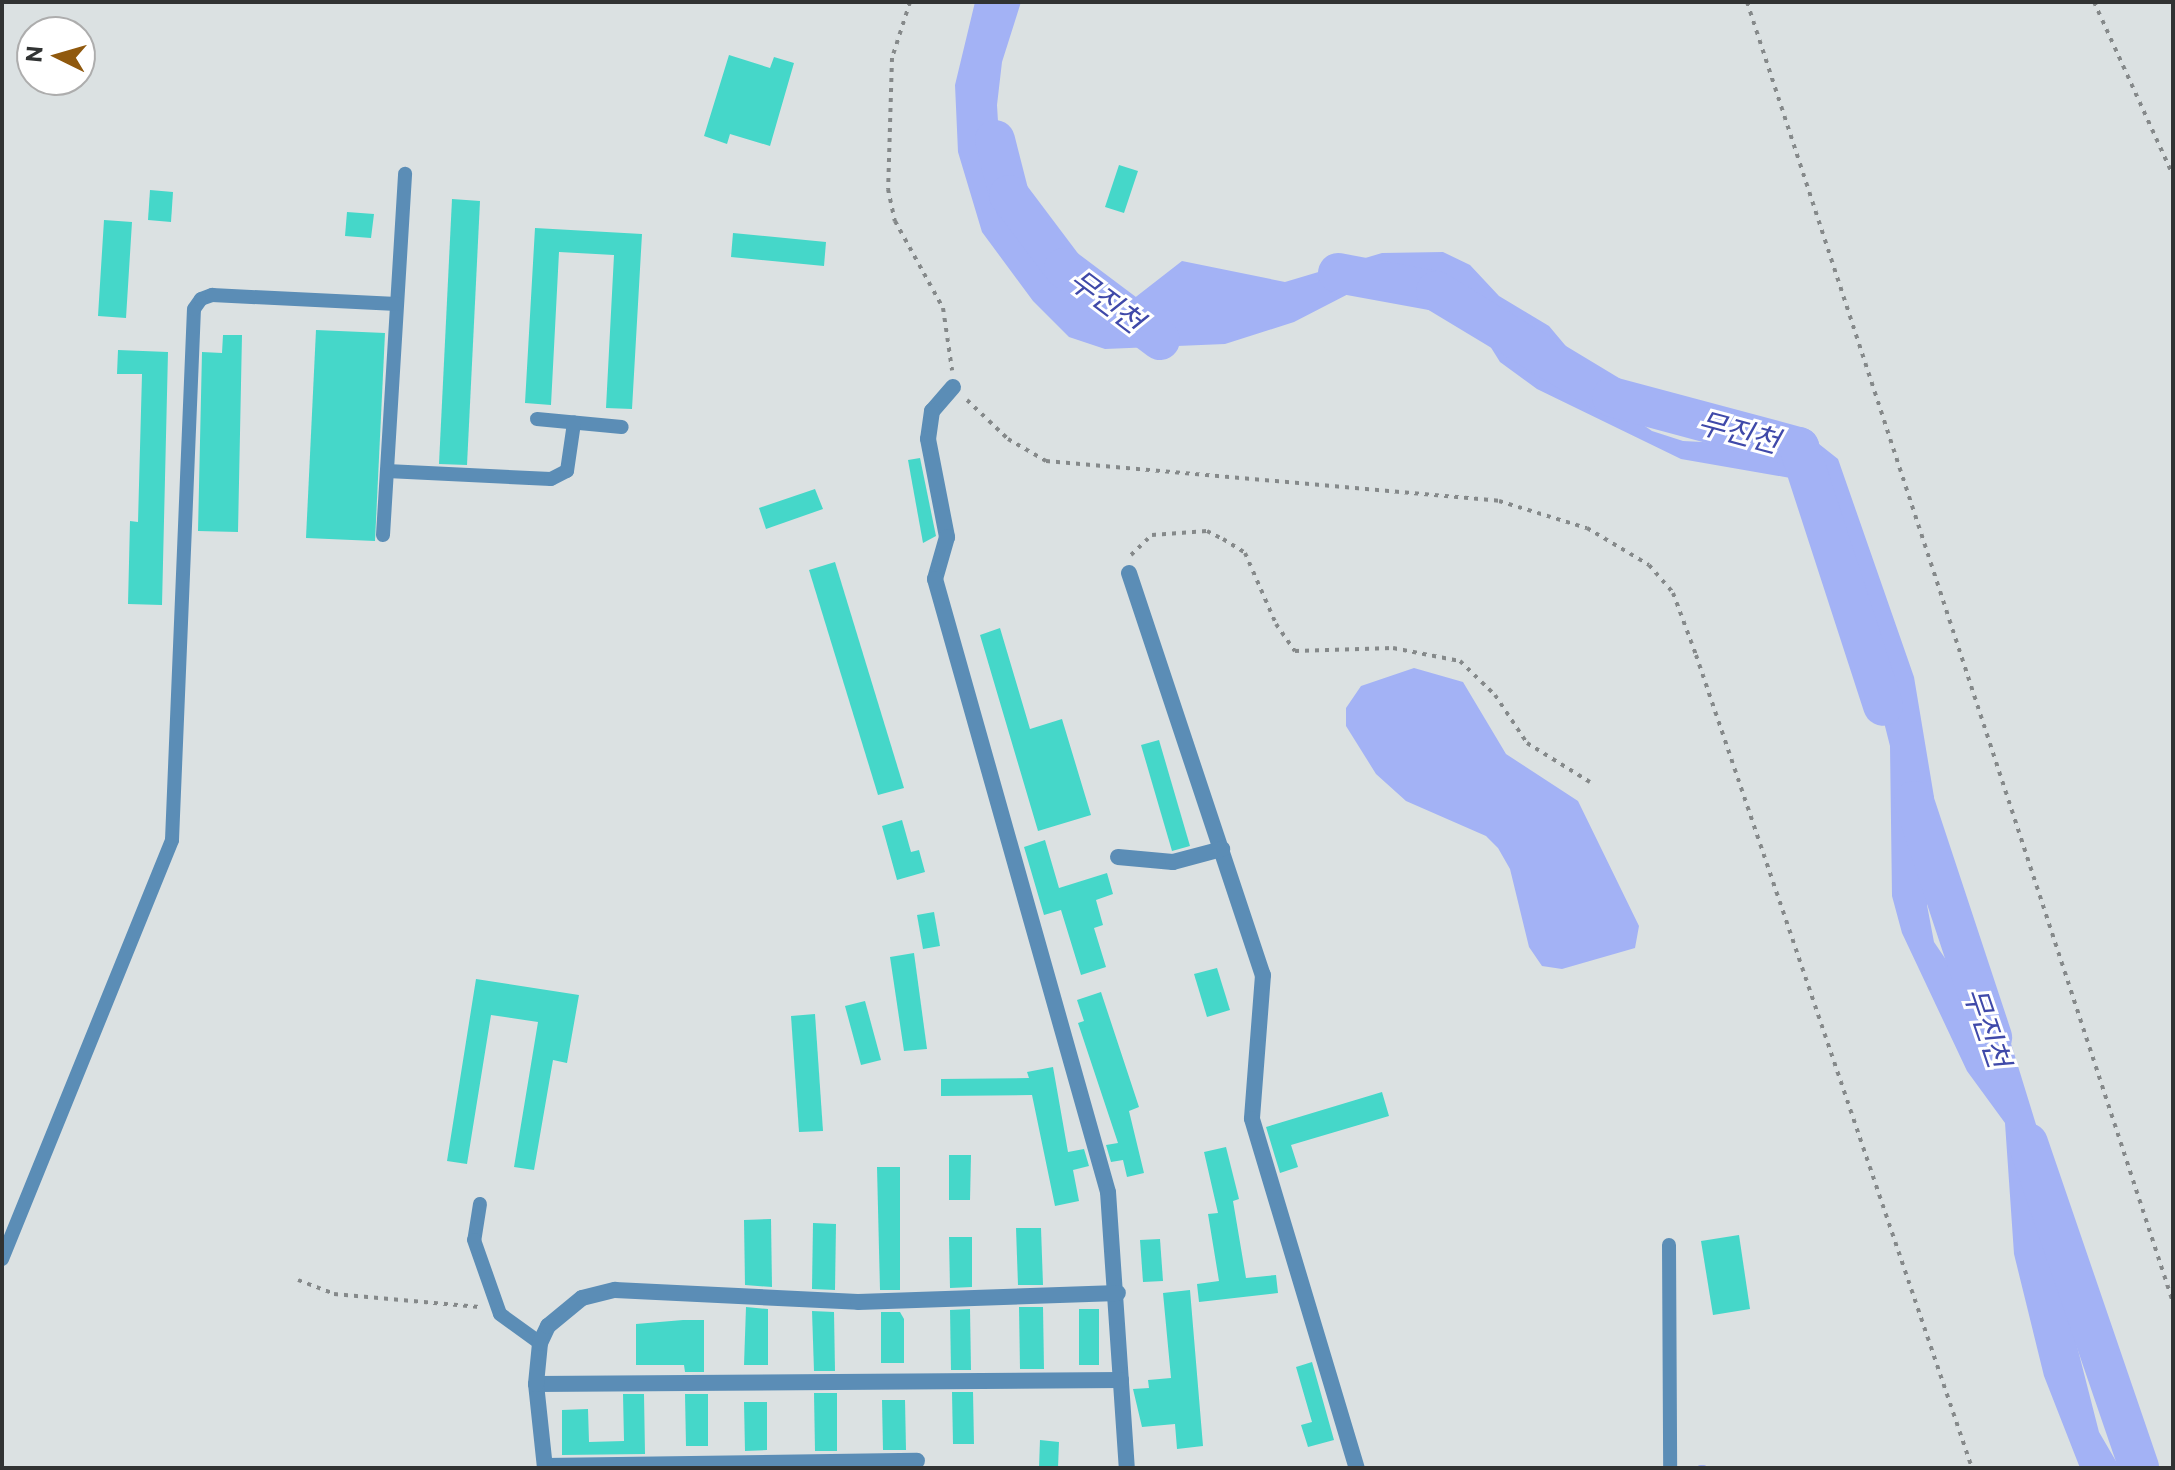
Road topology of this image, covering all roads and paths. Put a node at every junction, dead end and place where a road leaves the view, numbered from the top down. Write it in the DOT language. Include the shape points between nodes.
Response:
graph roads {
  1 [pos="910,2"];
  2 [pos="1747,2"];
  3 [pos="2094,2"];
  4 [pos="405,174"];
  5 [pos="2173,175"];
  6 [pos="397,304"];
  7 [pos="953,387"];
  8 [pos="537,419"];
  9 [pos="574,423"];
  10 [pos="622,427"];
  11 [pos="387,471"];
  12 [pos="383,535"];
  13 [pos="1129,573"];
  14 [pos="1590,782"];
  15 [pos="1222,849"];
  16 [pos="1118,857"];
  17 [pos="480,1204"];
  18 [pos="1669,1245"];
  19 [pos="2,1259"];
  20 [pos="298,1280"];
  21 [pos="1118,1293"];
  22 [pos="2173,1302"];
  23 [pos="500,1314"];
  24 [pos="540,1343"];
  25 [pos="1121,1380"];
  26 [pos="536,1384"];
  27 [pos="917,1461"];
  28 [pos="545,1467"];
  29 [pos="1127,1468"];
  30 [pos="1357,1468"];
  31 [pos="1670,1468"];
  32 [pos="1972,1468"];
  1 -- 7 [label="path" via="892,58 888,189 895,221 943,308"];
  2 -- 22 [label="path"];
  3 -- 5 [label="path"];
  4 -- 6 [label="lane"];
  6 -- 11 [label="lane"];
  6 -- 19 [label="lane" via="212,295 194,309 172,840"];
  7 -- 21 [label="street" via="932,411 928,439 947,537 935,579 1108,1192"];
  7 -- 32 [label="path" via="1008,439 1046,461 1499,501 1587,528 1649,565 1673,593 1691,643"];
  8 -- 9 [label="lane"];
  9 -- 10 [label="lane"];
  9 -- 11 [label="lane" via="567,471 551,479"];
  11 -- 12 [label="lane"];
  13 -- 14 [label="path" via="1131,552 1152,535 1207,531 1245,553 1276,624 1295,651 1393,648 1460,661 1495,695 1527,743"];
  13 -- 15 [label="street"];
  15 -- 16 [label="street" via="1173,862"];
  15 -- 30 [label="street" via="1263,975 1252,1119"];
  17 -- 23 [label="lane" via="474,1240"];
  18 -- 31 [label="lane"];
  20 -- 23 [label="path" via="334,1294 482,1307"];
  21 -- 24 [label="street" via="858,1302 615,1290 582,1298 548,1326"];
  21 -- 25 [label="street"];
  23 -- 24 [label="lane"];
  24 -- 26 [label="street"];
  25 -- 26 [label="street"];
  25 -- 29 [label="street"];
  26 -- 28 [label="street"];
  27 -- 28 [label="street"];
}
